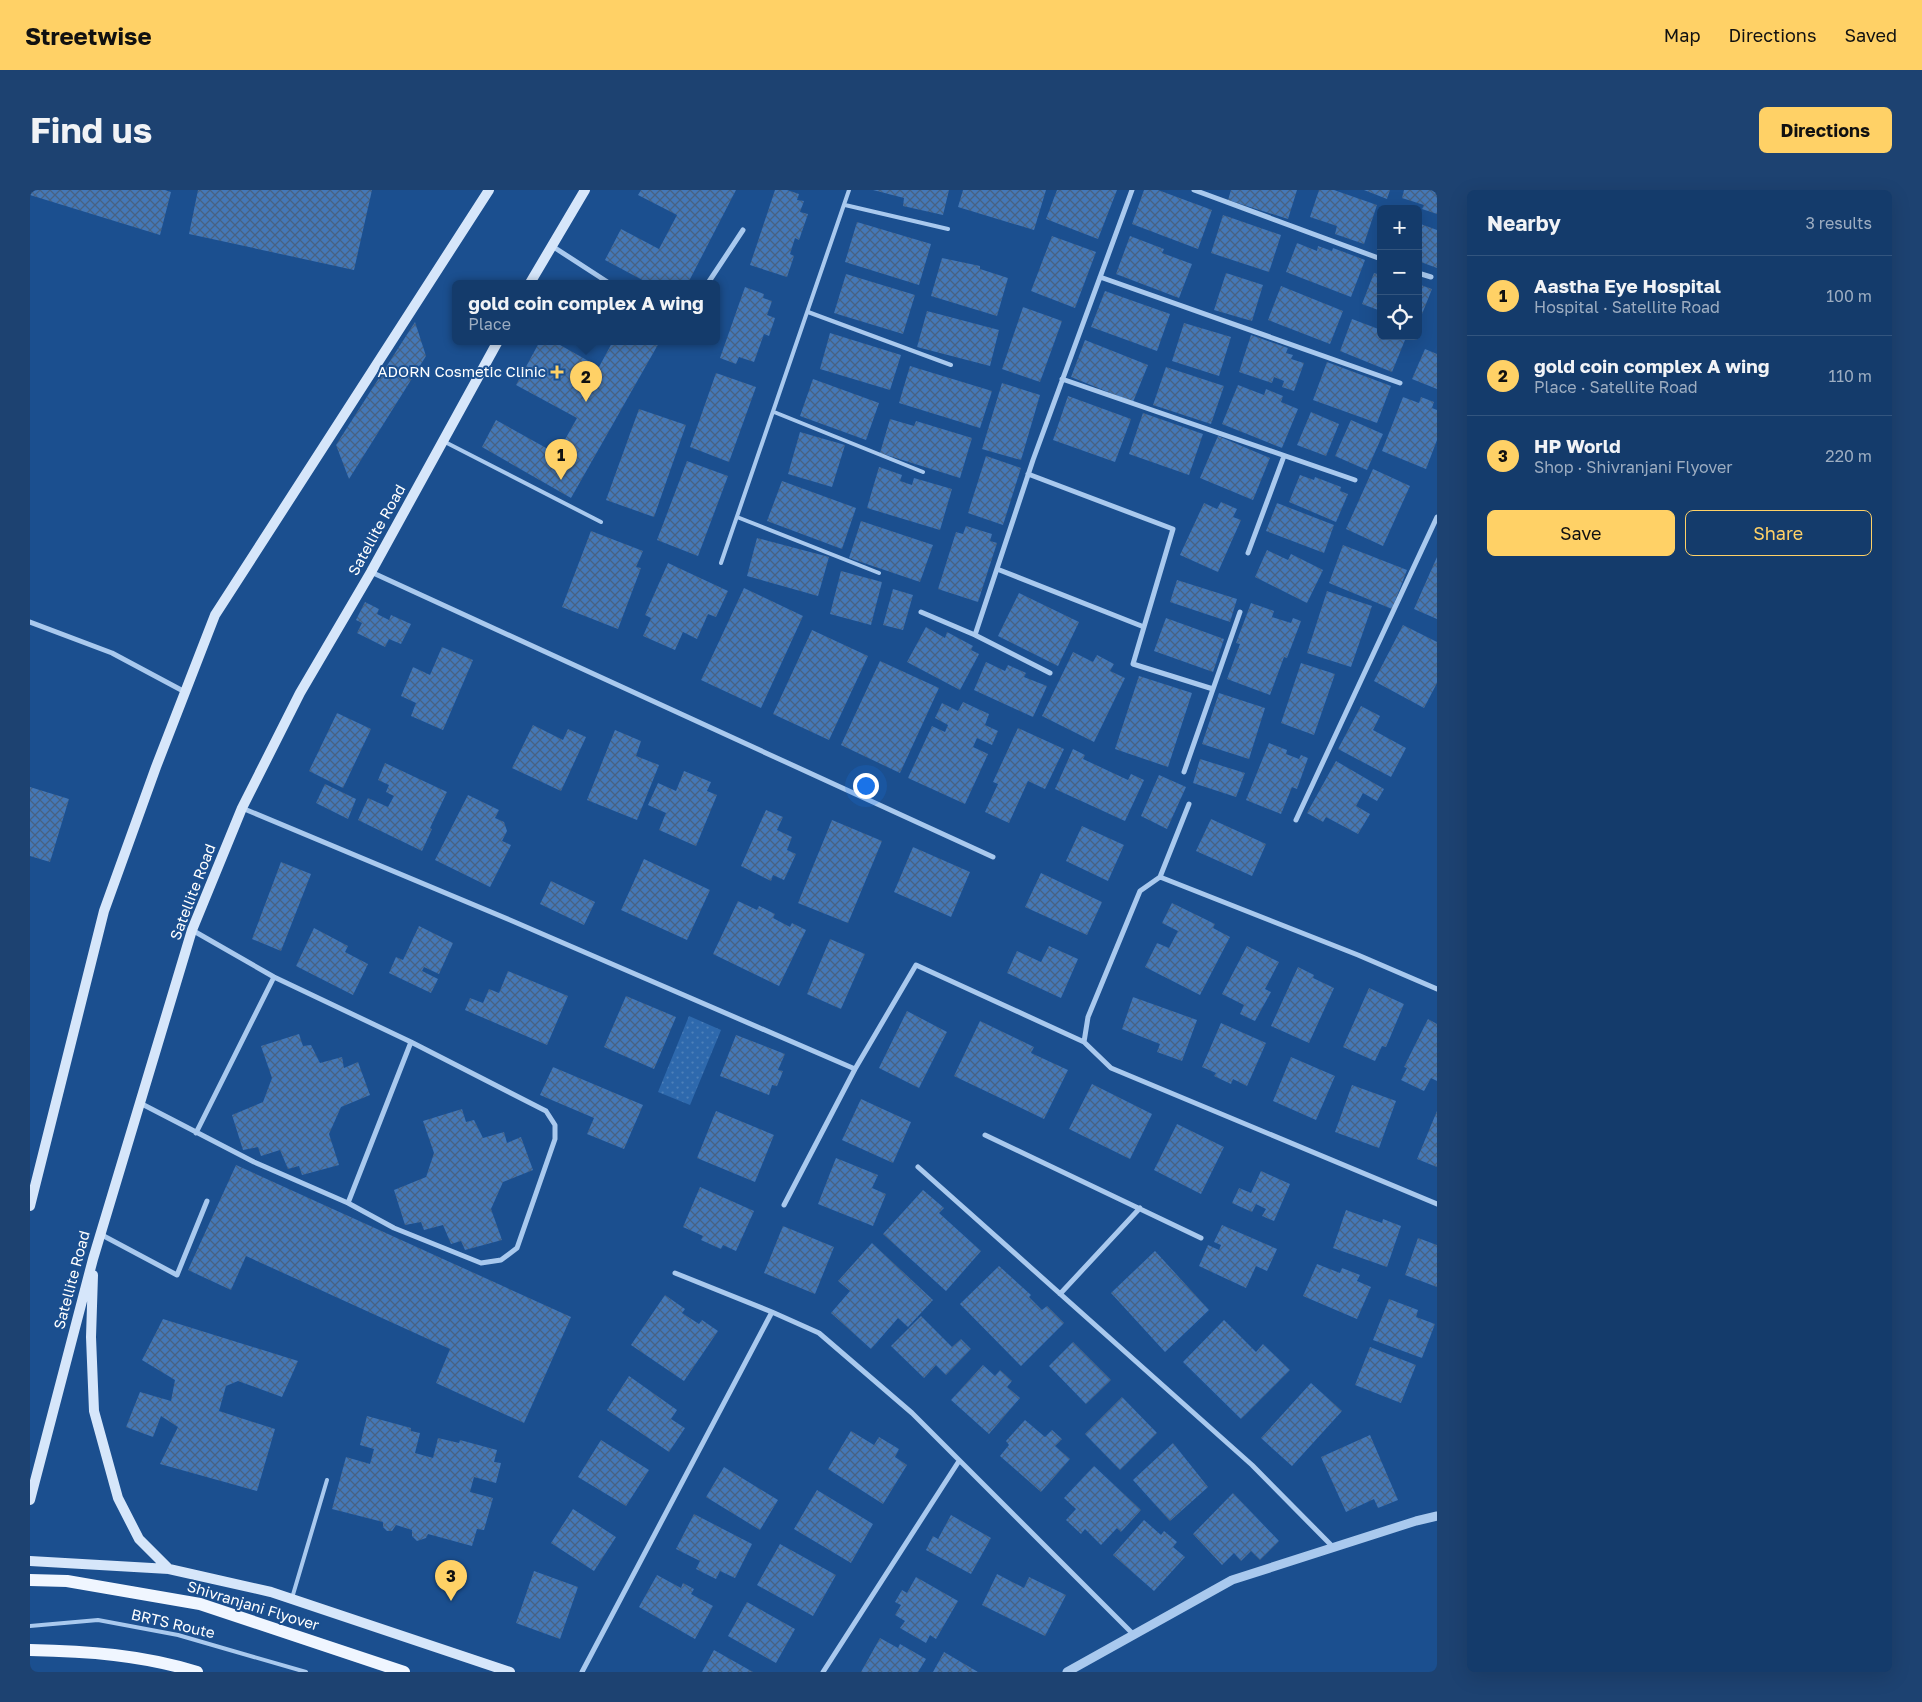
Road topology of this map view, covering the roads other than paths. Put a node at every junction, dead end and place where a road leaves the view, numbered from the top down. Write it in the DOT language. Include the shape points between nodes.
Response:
graph roads {
  1 [pos="489,190"];
  2 [pos="585,190"];
  3 [pos="849,190"];
  4 [pos="1132,190"];
  5 [pos="1194,190"];
  6 [pos="845,205"];
  7 [pos="948,229"];
  8 [pos="743,230"];
  9 [pos="552,246"];
  10 [pos="1377,258"];
  11 [pos="1422,274"];
  12 [pos="1100,277"];
  13 [pos="1431,277"];
  14 [pos="532,280"];
  15 [pos="604,280"];
  16 [pos="710,280"];
  17 [pos="808,312"];
  18 [pos="496,345"];
  19 [pos="951,365"];
  20 [pos="1062,379"];
  21 [pos="1400,383"];
  22 [pos="774,412"];
  23 [pos="442,441"];
  24 [pos="1284,456"];
  25 [pos="923,472"];
  26 [pos="1028,474"];
  27 [pos="1355,480"];
  28 [pos="737,517"];
  29 [pos="1437,517"];
  30 [pos="601,522"];
  31 [pos="1248,552"];
  32 [pos="721,563"];
  33 [pos="996,569"];
  34 [pos="371,572"];
  35 [pos="879,574"];
  36 [pos="921,612"];
  37 [pos="1240,612"];
  38 [pos="30,622"];
  39 [pos="1144,627"];
  40 [pos="975,635"];
  41 [pos="1050,673"];
  42 [pos="1213,689"];
  43 [pos="185,692"];
  44 [pos="1184,772"];
  45 [pos="1188,804"];
  46 [pos="242,808"];
  47 [pos="1296,820"];
  48 [pos="993,857"];
  49 [pos="1160,877"];
  50 [pos="192,930"];
  51 [pos="274,976"];
  52 [pos="1437,989"];
  53 [pos="411,1042"];
  54 [pos="1084,1042"];
  55 [pos="856,1069"];
  56 [pos="140,1103"];
  57 [pos="196,1133"];
  58 [pos="985,1135"];
  59 [pos="918,1167"];
  60 [pos="207,1201"];
  61 [pos="348,1204"];
  62 [pos="1437,1204"];
  63 [pos="784,1205"];
  64 [pos="30,1206"];
  65 [pos="1140,1208"];
  66 [pos="100,1234"];
  67 [pos="1201,1238"];
  68 [pos="93,1259"];
  69 [pos="675,1273"];
  70 [pos="1060,1294"];
  71 [pos="772,1312"];
  72 [pos="959,1461"];
  73 [pos="326,1480"];
  74 [pos="30,1500"];
  75 [pos="1437,1516"];
  76 [pos="1333,1547"];
  77 [pos="30,1561"];
  78 [pos="169,1569"];
  79 [pos="30,1580"];
  80 [pos="292,1599"];
  81 [pos="31,1627"];
  82 [pos="1133,1634"];
  83 [pos="30,1650"];
  84 [pos="197,1672"];
  85 [pos="306,1672"];
  86 [pos="404,1672"];
  87 [pos="510,1672"];
  88 [pos="582,1672"];
  89 [pos="823,1672"];
  90 [pos="1067,1672"];
  1 -- 43 [label="main road" via="215,615"];
  2 -- 9 [label="main road"];
  3 -- 6 [label="lane"];
  4 -- 12 [label="street"];
  5 -- 10 [label="street"];
  6 -- 7 [label="lane"];
  6 -- 17 [label="lane"];
  8 -- 16 [label="street"];
  9 -- 14 [label="main road"];
  9 -- 15 [label="street"];
  11 -- 13 [label="street"];
  12 -- 20 [label="street"];
  12 -- 21 [label="street"];
  17 -- 19 [label="lane"];
  17 -- 22 [label="lane"];
  18 -- 23 [label="main road, Satellite Road"];
  20 -- 24 [label="street"];
  20 -- 26 [label="street"];
  22 -- 25 [label="lane"];
  22 -- 28 [label="lane"];
  23 -- 30 [label="lane"];
  23 -- 34 [label="main road, Satellite Road"];
  24 -- 27 [label="street"];
  24 -- 31 [label="street"];
  26 -- 33 [label="street"];
  26 -- 39 [label="street" via="1173,528"];
  28 -- 32 [label="lane"];
  28 -- 35 [label="lane"];
  29 -- 47 [label="street"];
  33 -- 39 [label="street"];
  33 -- 40 [label="street"];
  34 -- 46 [label="main road, Satellite Road" via="300,693"];
  34 -- 48 [label="street"];
  36 -- 40 [label="street"];
  37 -- 42 [label="street"];
  38 -- 43 [label="street" via="112,653"];
  39 -- 42 [label="street" via="1133,664"];
  40 -- 41 [label="street"];
  42 -- 44 [label="street"];
  43 -- 64 [label="main road" via="104,912"];
  45 -- 49 [label="street"];
  46 -- 50 [label="main road, Satellite Road"];
  46 -- 55 [label="street"];
  49 -- 52 [label="street"];
  49 -- 54 [label="street" via="1140,891 1088,1017"];
  50 -- 51 [label="street"];
  50 -- 56 [label="main road, Satellite Road"];
  51 -- 53 [label="street"];
  51 -- 57 [label="street"];
  53 -- 61 [label="street"];
  53 -- 61 [label="street" via="546,1111 555,1125 555,1140 517,1248 501,1260 481,1263 394,1228"];
  54 -- 55 [label="street" via="916,965"];
  54 -- 62 [label="street" via="1111,1068"];
  55 -- 63 [label="street"];
  56 -- 57 [label="street"];
  56 -- 66 [label="main road, Satellite Road"];
  57 -- 61 [label="street"];
  58 -- 65 [label="street"];
  59 -- 70 [label="street"];
  60 -- 66 [label="street" via="178,1275"];
  65 -- 67 [label="street"];
  65 -- 70 [label="street"];
  66 -- 68 [label="main road, Satellite Road"];
  68 -- 74 [label="main road, Satellite Road"];
  68 -- 78 [label="main road" via="91,1337 94,1411 118,1498 139,1539"];
  69 -- 71 [label="street"];
  70 -- 76 [label="street" via="1252,1466"];
  71 -- 72 [label="street" via="819,1333 912,1413"];
  71 -- 88 [label="street"];
  72 -- 82 [label="street"];
  72 -- 89 [label="street"];
  73 -- 80 [label="lane"];
  75 -- 76 [label="street"];
  76 -- 82 [label="street" via="1232,1580"];
  77 -- 78 [label="main road"];
  78 -- 80 [label="main road"];
  79 -- 86 [label="main road, Shivranjani Flyover" via="67,1581 200,1604"];
  80 -- 87 [label="main road"];
  81 -- 85 [label="lane, BRTS Route" via="98,1620 178,1635"];
  82 -- 90 [label="street"];
  83 -- 84 [label="main road" via="136,1657"];
}
